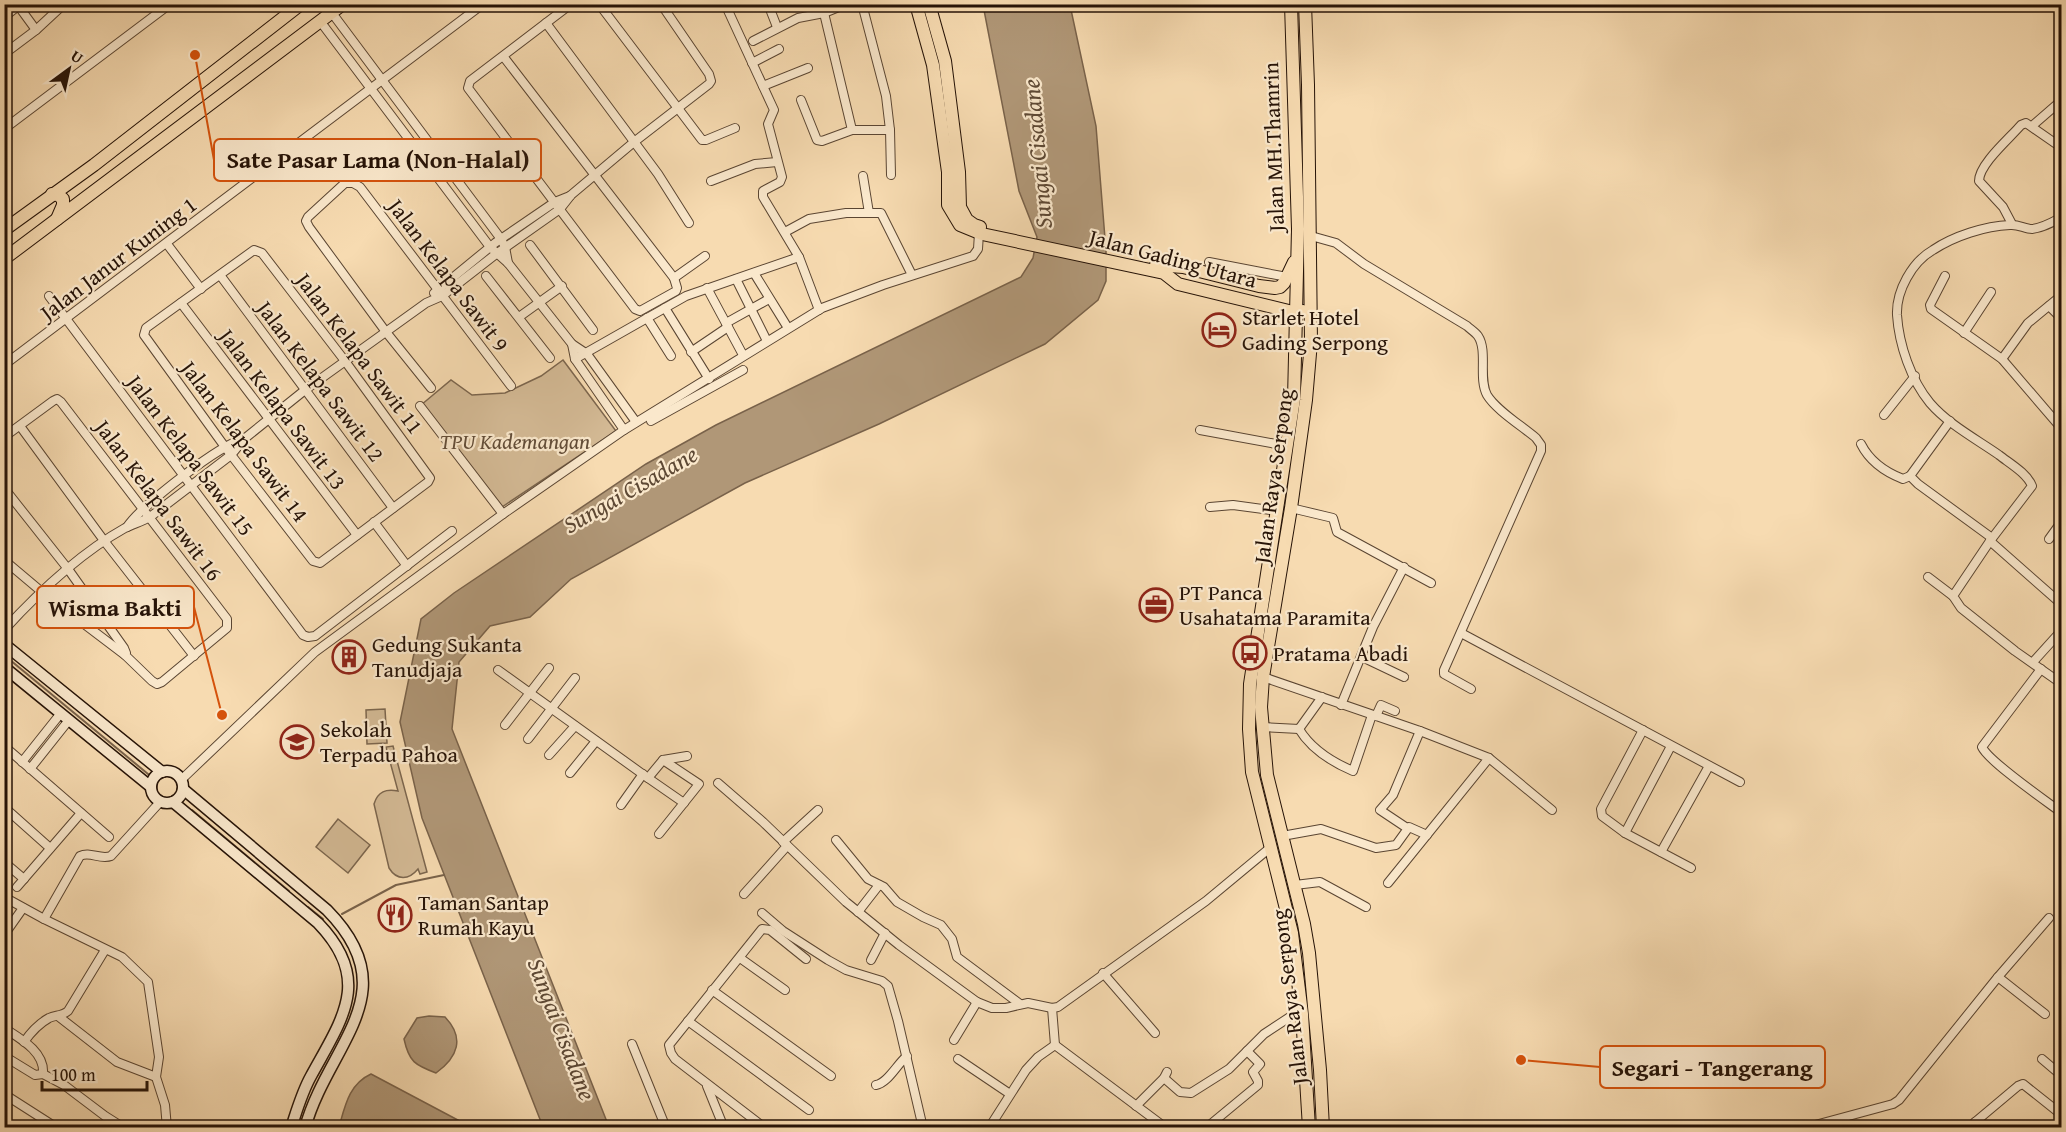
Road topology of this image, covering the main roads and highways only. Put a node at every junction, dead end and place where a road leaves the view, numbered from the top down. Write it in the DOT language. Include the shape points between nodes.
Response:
graph roads {
  1 [pos="301,4"];
  2 [pos="343,4"];
  3 [pos="916,4"];
  4 [pos="929,4"];
  5 [pos="1291,4"];
  6 [pos="1305,4"];
  7 [pos="94,165"];
  8 [pos="92,193"];
  9 [pos="52,194"];
  10 [pos="953,199"];
  11 [pos="56,220"];
  12 [pos="4,230"];
  13 [pos="4,259"];
  14 [pos="1296,259"];
  15 [pos="1151,267"];
  16 [pos="1297,289"];
  17 [pos="1311,301"];
  18 [pos="1297,313"];
  19 [pos="1306,994"];
  20 [pos="1309,1128"];
  21 [pos="1323,1128"];
  1 -- 7 [label="main road"];
  2 -- 8 [label="main road"];
  3 -- 10 [label="main road, Jalan Gading Utara" via="933,65"];
  4 -- 10 [label="main road, Jalan Gading Utara" via="945,61 959,172"];
  5 -- 14 [label="main road, Jalan MH.Thamrin"];
  6 -- 17 [label="main road, Jalan Raya Serpong"];
  7 -- 8 [label="main road" via="74,189 78,195"];
  7 -- 9 [label="main road"];
  8 -- 11 [label="main road"];
  9 -- 11 [label="main road" via="63,199"];
  9 -- 12 [label="main road"];
  10 -- 15 [label="main road, Jalan Gading Utara" via="967,220 985,232"];
  11 -- 13 [label="main road"];
  14 -- 15 [label="main road, Jalan Gading Utara" via="1280,287 1275,288 1183,267"];
  14 -- 16 [label="main road, Jalan MH.Thamrin"];
  15 -- 18 [label="main road, Jalan Gading Utara" via="1178,284"];
  16 -- 18 [label="main road, Jalan Raya Serpong"];
  17 -- 18 [label="main road" via="1304,311"];
  17 -- 19 [label="main road, Jalan Raya Serpong" via="1306,400 1263,678 1262,707 1267,775 1304,924"];
  18 -- 19 [label="main road, Jalan Raya Serpong" via="1294,399 1250,684 1249,729 1252,772"];
  19 -- 20 [label="main road, Jalan Raya Serpong" via="1302,1009"];
  19 -- 21 [label="main road, Jalan Raya Serpong" via="1320,1070"];
}
